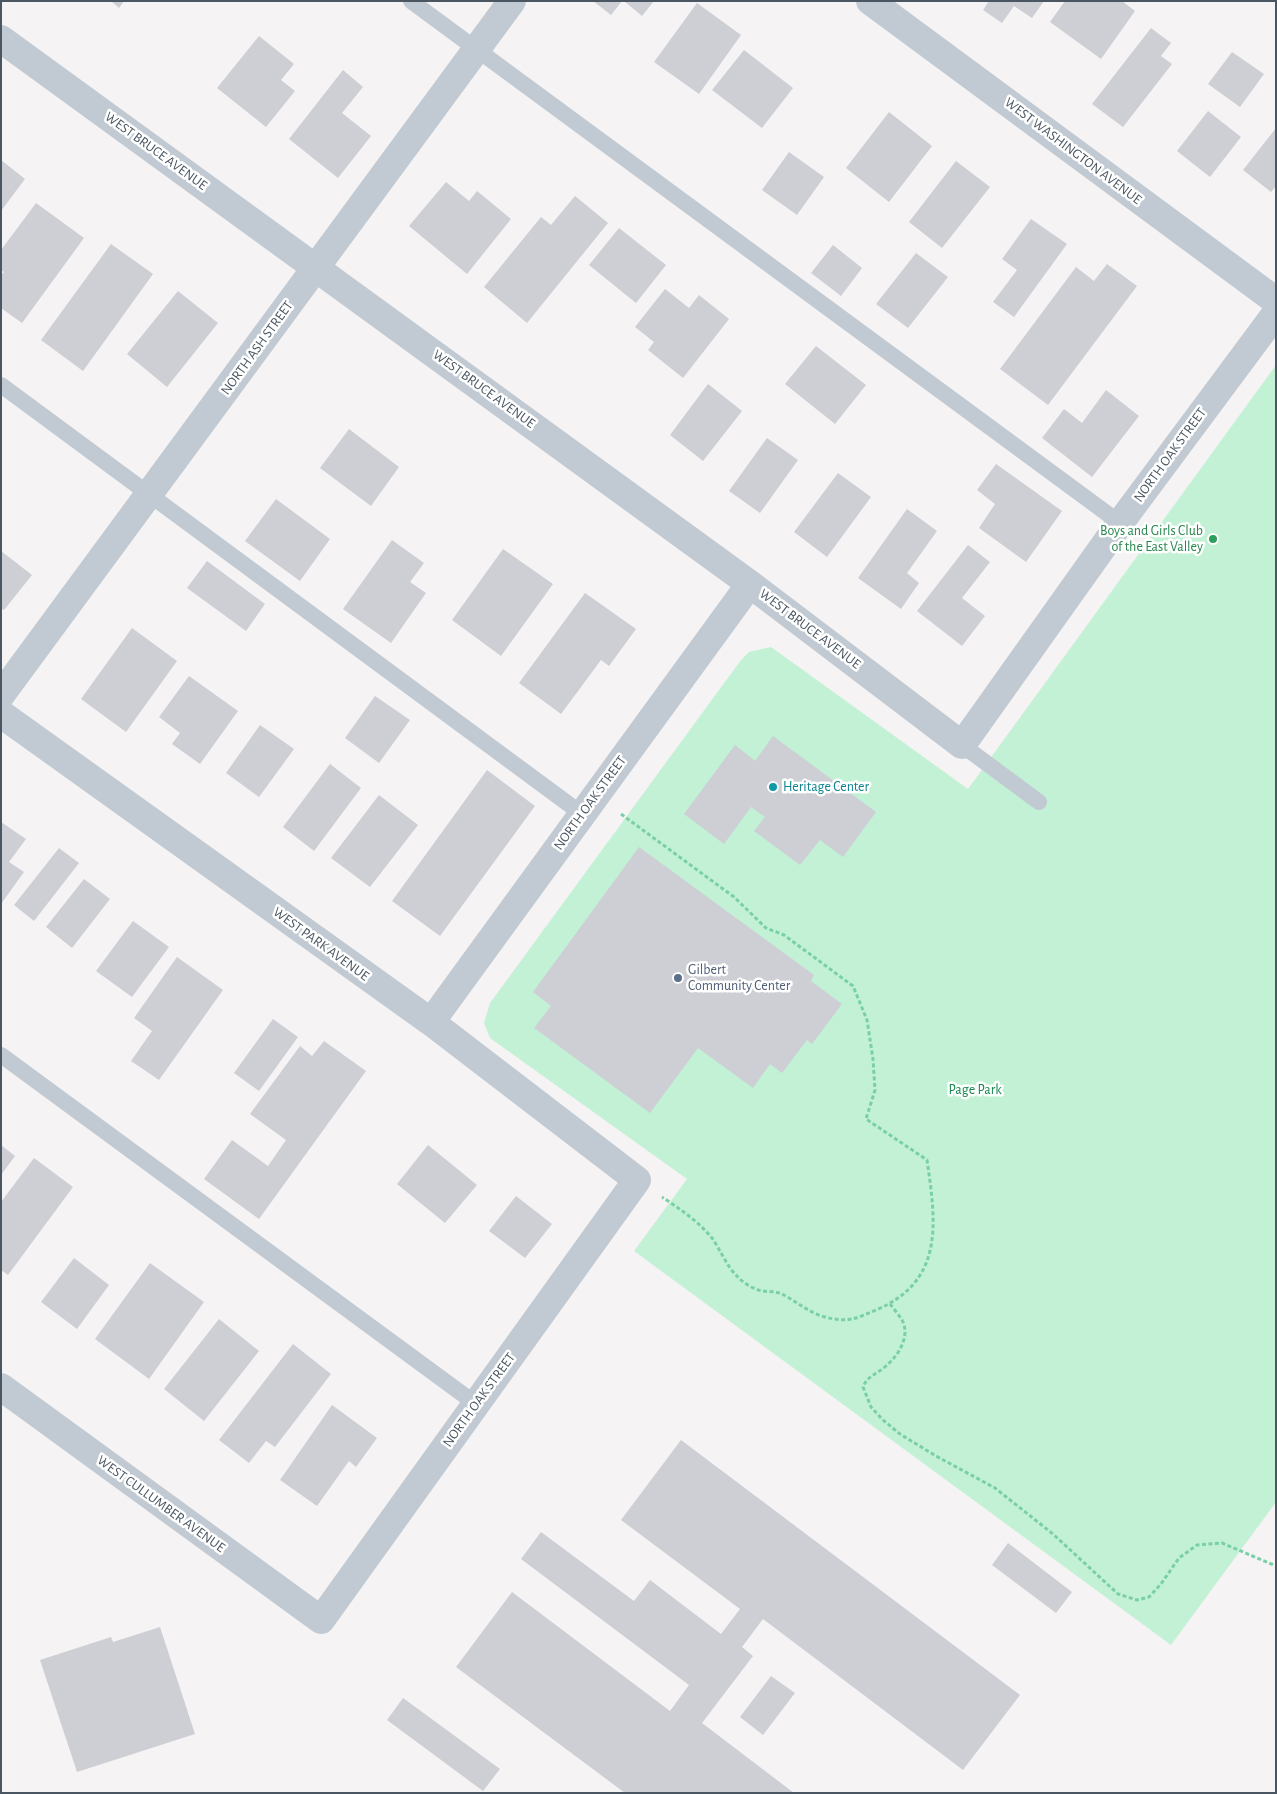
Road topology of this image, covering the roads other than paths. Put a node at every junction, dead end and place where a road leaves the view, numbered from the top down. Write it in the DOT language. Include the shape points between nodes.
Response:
graph roads {
  1 [pos="411,1"];
  2 [pos="512,1"];
  3 [pos="870,1"];
  4 [pos="1,38"];
  5 [pos="477,49"];
  6 [pos="317,267"];
  7 [pos="1276,301"];
  8 [pos="1276,313"];
  9 [pos="1,385"];
  10 [pos="149,494"];
  11 [pos="1120,524"];
  12 [pos="750,584"];
  13 [pos="1,696"];
  14 [pos="1,714"];
  15 [pos="962,745"];
  16 [pos="1039,802"];
  17 [pos="589,805"];
  18 [pos="430,1022"];
  19 [pos="1,1055"];
  20 [pos="637,1180"];
  21 [pos="1,1387"];
  22 [pos="476,1404"];
  23 [pos="321,1620"];
  1 -- 5 [label="lane"];
  2 -- 5 [label="street, NORTH ASH STREET"];
  3 -- 7 [label="street, WEST WASHINGTON AVENUE"];
  4 -- 6 [label="street, WEST BRUCE AVENUE"];
  5 -- 6 [label="street, NORTH ASH STREET"];
  5 -- 11 [label="lane"];
  6 -- 10 [label="street, NORTH ASH STREET"];
  6 -- 12 [label="street, WEST BRUCE AVENUE"];
  8 -- 11 [label="street, NORTH OAK STREET"];
  9 -- 10 [label="lane"];
  10 -- 13 [label="street, NORTH ASH STREET"];
  10 -- 17 [label="lane"];
  11 -- 15 [label="street, NORTH OAK STREET"];
  12 -- 15 [label="street, WEST BRUCE AVENUE"];
  12 -- 17 [label="street, NORTH OAK STREET"];
  14 -- 18 [label="street, WEST PARK AVENUE"];
  15 -- 16 [label="lane"];
  17 -- 18 [label="street, NORTH OAK STREET"];
  18 -- 20 [label="street, WEST PARK AVENUE"];
  19 -- 22 [label="lane"];
  20 -- 22 [label="street, NORTH OAK STREET"];
  21 -- 23 [label="street, WEST CULLUMBER AVENUE"];
  22 -- 23 [label="street, NORTH OAK STREET"];
}
